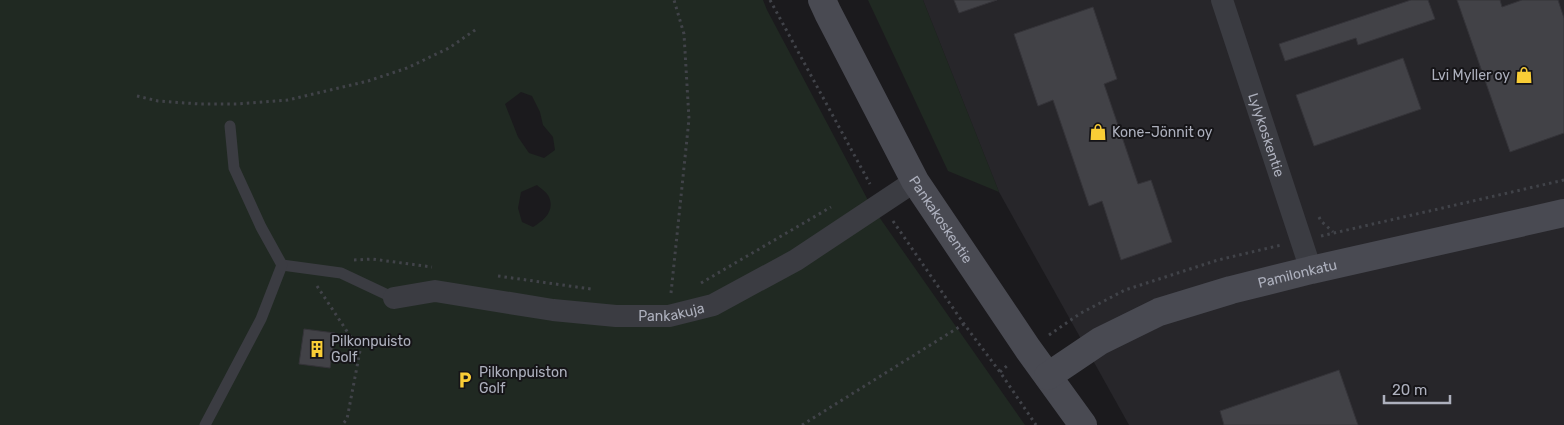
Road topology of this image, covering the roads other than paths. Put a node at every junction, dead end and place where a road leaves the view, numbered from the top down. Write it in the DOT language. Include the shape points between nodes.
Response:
graph roads {
  1 [pos="822,0"];
  2 [pos="1222,0"];
  3 [pos="230,126"];
  4 [pos="915,181"];
  5 [pos="1564,213"];
  6 [pos="282,265"];
  7 [pos="1311,270"];
  8 [pos="394,298"];
  9 [pos="1048,376"];
  10 [pos="205,425"];
  11 [pos="1084,425"];
  1 -- 4 [label="street, Pankakoskentie"];
  2 -- 7 [label="street, Lylykoskentie"];
  3 -- 6 [label="lane" via="234,168"];
  4 -- 8 [label="street, Pankakuja" via="796,260 713,305 669,316 616,316 553,310 435,291"];
  4 -- 9 [label="street, Pankakoskentie"];
  5 -- 7 [label="street, Pamilonkatu"];
  6 -- 8 [label="lane" via="341,273"];
  6 -- 10 [label="lane" via="261,319"];
  7 -- 9 [label="street, Pamilonkatu" via="1159,312 1100,341"];
  9 -- 11 [label="street, Pankakoskentie"];
}
